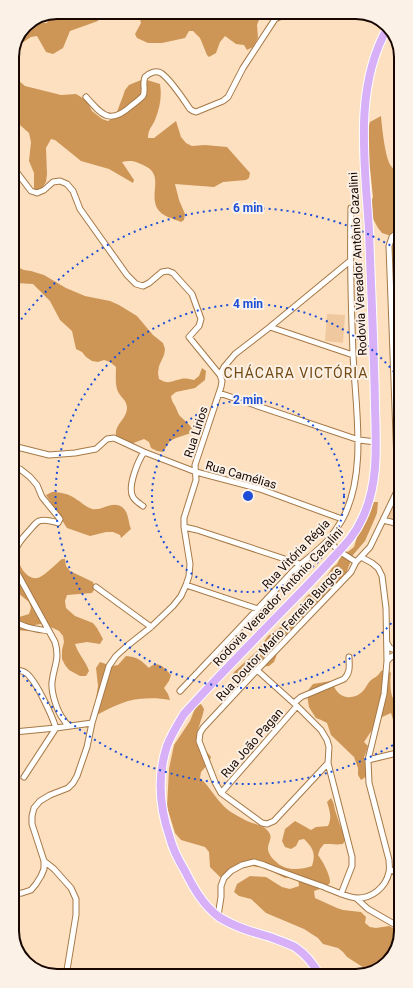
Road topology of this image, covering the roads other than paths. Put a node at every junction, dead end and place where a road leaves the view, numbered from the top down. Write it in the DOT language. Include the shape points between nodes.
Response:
graph roads {
  1 [pos="275,19"];
  2 [pos="385,33"];
  3 [pos="86,97"];
  4 [pos="19,175"];
  5 [pos="351,208"];
  6 [pos="394,235"];
  7 [pos="350,261"];
  8 [pos="270,327"];
  9 [pos="353,355"];
  10 [pos="220,376"];
  11 [pos="394,381"];
  12 [pos="219,393"];
  13 [pos="359,440"];
  14 [pos="376,442"];
  15 [pos="19,448"];
  16 [pos="144,452"];
  17 [pos="19,469"];
  18 [pos="196,472"];
  19 [pos="394,497"];
  20 [pos="143,506"];
  21 [pos="342,518"];
  22 [pos="383,520"];
  23 [pos="394,523"];
  24 [pos="184,527"];
  25 [pos="328,540"];
  26 [pos="19,542"];
  27 [pos="339,551"];
  28 [pos="361,557"];
  29 [pos="356,562"];
  30 [pos="300,564"];
  31 [pos="19,576"];
  32 [pos="186,585"];
  33 [pos="96,587"];
  34 [pos="258,609"];
  35 [pos="19,624"];
  36 [pos="151,627"];
  37 [pos="49,631"];
  38 [pos="386,641"];
  39 [pos="394,650"];
  40 [pos="394,655"];
  41 [pos="349,656"];
  42 [pos="387,661"];
  43 [pos="19,670"];
  44 [pos="257,670"];
  45 [pos="180,691"];
  46 [pos="295,704"];
  47 [pos="92,724"];
  48 [pos="71,726"];
  49 [pos="56,728"];
  50 [pos="19,732"];
  51 [pos="394,754"];
  52 [pos="368,760"];
  53 [pos="328,763"];
  54 [pos="24,777"];
  55 [pos="221,793"];
  56 [pos="44,861"];
  57 [pos="390,870"];
  58 [pos="394,871"];
  59 [pos="19,894"];
  60 [pos="341,894"];
  61 [pos="356,898"];
  62 [pos="218,916"];
  63 [pos="394,924"];
  64 [pos="67,969"];
  65 [pos="316,969"];
  1 -- 3 [label="street" via="243,68 228,97 223,101 193,111 167,78 157,71 144,80 142,96 116,116 101,113"];
  2 -- 14 [label="main road, Rodovia Vereador Antônio Cazalini" via="371,69 364,112"];
  4 -- 10 [label="street" via="31,191 37,193 53,182 67,184 80,209 136,284 143,286 162,272 173,273 192,294 201,319 199,326 188,337"];
  5 -- 7 [label="street, Rua Vitória Régia"];
  6 -- 11 [label="street" via="389,246"];
  7 -- 8 [label="street, Rua Lirios"];
  7 -- 9 [label="street, Rua Vitória Régia"];
  8 -- 9 [label="street"];
  8 -- 10 [label="street, Rua Lirios" via="235,354"];
  9 -- 13 [label="street, Rua Vitória Régia"];
  10 -- 12 [label="street, Rua Lirios" via="222,381"];
  12 -- 13 [label="street"];
  12 -- 18 [label="street, Rua Lirios" via="195,465"];
  13 -- 14 [label="street"];
  13 -- 21 [label="street, Rua Vitória Régia" via="356,475"];
  14 -- 27 [label="main road, Rodovia Vereador Antônio Cazalini" via="375,474 369,503 358,528"];
  15 -- 16 [label="street, Rua Camélias" via="49,455 75,453 96,449 114,438"];
  16 -- 18 [label="street, Rua Camélias"];
  16 -- 20 [label="street" via="131,490 132,496"];
  17 -- 26 [label="street" via="37,485 42,497 60,519 58,523 39,521"];
  18 -- 21 [label="street, Rua Camélias" via="260,489"];
  18 -- 24 [label="street, Rua Lirios"];
  19 -- 22 [label="street, Rua Doutor Mario Ferreira Burgos"];
  21 -- 25 [label="street, Rua Vitória Régia"];
  22 -- 23 [label="street"];
  22 -- 28 [label="street, Rua Doutor Mario Ferreira Burgos" via="370,547"];
  24 -- 30 [label="street"];
  24 -- 32 [label="street, Rua Lirios" via="190,564"];
  25 -- 27 [label="street"];
  25 -- 30 [label="street, Rua Vitória Régia"];
  27 -- 29 [label="street"];
  27 -- 62 [label="main road, Rodovia Vereador Antônio Cazalini" via="188,710 175,728 167,746 160,787 165,823 176,855 194,888"];
  28 -- 29 [label="street, Rua Doutor Mario Ferreira Burgos"];
  28 -- 38 [label="street" via="378,568 382,576 386,608"];
  29 -- 44 [label="street, Rua Doutor Mario Ferreira Burgos" via="351,572"];
  30 -- 34 [label="street, Rua Vitória Régia"];
  31 -- 37 [label="street"];
  32 -- 34 [label="street"];
  32 -- 36 [label="street, Rua Lirios" via="173,606"];
  33 -- 36 [label="street"];
  34 -- 45 [label="street, Rua Vitória Régia"];
  35 -- 37 [label="street"];
  36 -- 47 [label="street, Rua Lirios" via="116,656 109,666"];
  37 -- 48 [label="street" via="55,642 58,658 52,688 59,712 64,721"];
  38 -- 39 [label="street"];
  38 -- 42 [label="street"];
  40 -- 42 [label="street"];
  41 -- 46 [label="street" via="350,671 344,679 301,697"];
  42 -- 52 [label="street" via="384,694"];
  43 -- 49 [label="street" via="25,672 38,688"];
  44 -- 46 [label="street"];
  44 -- 55 [label="street, Rua Doutor Mario Ferreira Burgos" via="200,733 199,741"];
  46 -- 53 [label="street" via="321,730 327,740"];
  46 -- 55 [label="street, Rua João Pagan"];
  47 -- 48 [label="street"];
  47 -- 56 [label="street" via="87,748 73,783 40,801 34,808 32,824"];
  48 -- 49 [label="street"];
  49 -- 50 [label="street"];
  49 -- 54 [label="street"];
  51 -- 52 [label="street"];
  52 -- 57 [label="street" via="369,784"];
  53 -- 55 [label="street" via="274,821 267,824"];
  53 -- 60 [label="street" via="352,858 352,866"];
  56 -- 59 [label="street" via="44,869 36,884 31,890"];
  56 -- 64 [label="street" via="52,866 71,888 76,899 76,915"];
  57 -- 58 [label="street"];
  57 -- 61 [label="street" via="382,888 366,897"];
  60 -- 61 [label="street"];
  60 -- 62 [label="street" via="254,862 242,865 224,878"];
  61 -- 63 [label="street" via="368,909"];
  62 -- 65 [label="main road, Rodovia Vereador Antônio Cazalini" via="229,923 294,947"];
}
